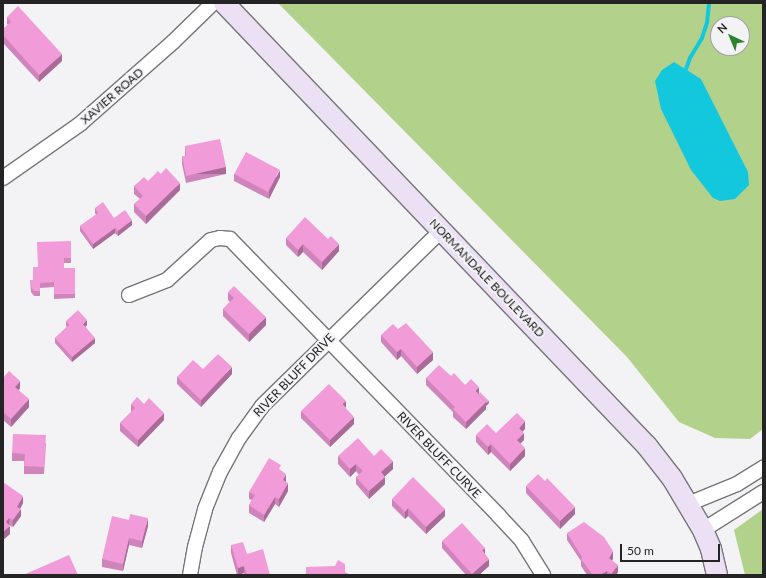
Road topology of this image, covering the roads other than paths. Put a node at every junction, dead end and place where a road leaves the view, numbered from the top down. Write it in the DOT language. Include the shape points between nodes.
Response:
graph roads {
  1 [pos="213,3"];
  2 [pos="224,3"];
  3 [pos="3,178"];
  4 [pos="442,230"];
  5 [pos="129,295"];
  6 [pos="328,340"];
  7 [pos="763,468"];
  8 [pos="763,492"];
  9 [pos="688,504"];
  10 [pos="703,530"];
  11 [pos="190,575"];
  12 [pos="543,575"];
  13 [pos="717,575"];
  1 -- 3 [label="street, XAVIER ROAD" via="80,124"];
  2 -- 4 [label="street, NORMANDALE BOULEVARD"];
  4 -- 6 [label="street, RIVER BLUFF DRIVE"];
  4 -- 9 [label="street, NORMANDALE BOULEVARD" via="647,446"];
  5 -- 6 [label="street, RIVER BLUFF CURVE" via="167,280 211,240 230,239"];
  6 -- 11 [label="street, RIVER BLUFF DRIVE" via="262,406 239,438 220,472 205,509"];
  6 -- 12 [label="street, RIVER BLUFF CURVE" via="522,541"];
  7 -- 9 [label="street" via="737,484"];
  8 -- 10 [label="street"];
  9 -- 10 [label="street, NORMANDALE BOULEVARD"];
  10 -- 13 [label="street, NORMANDALE BOULEVARD"];
}
